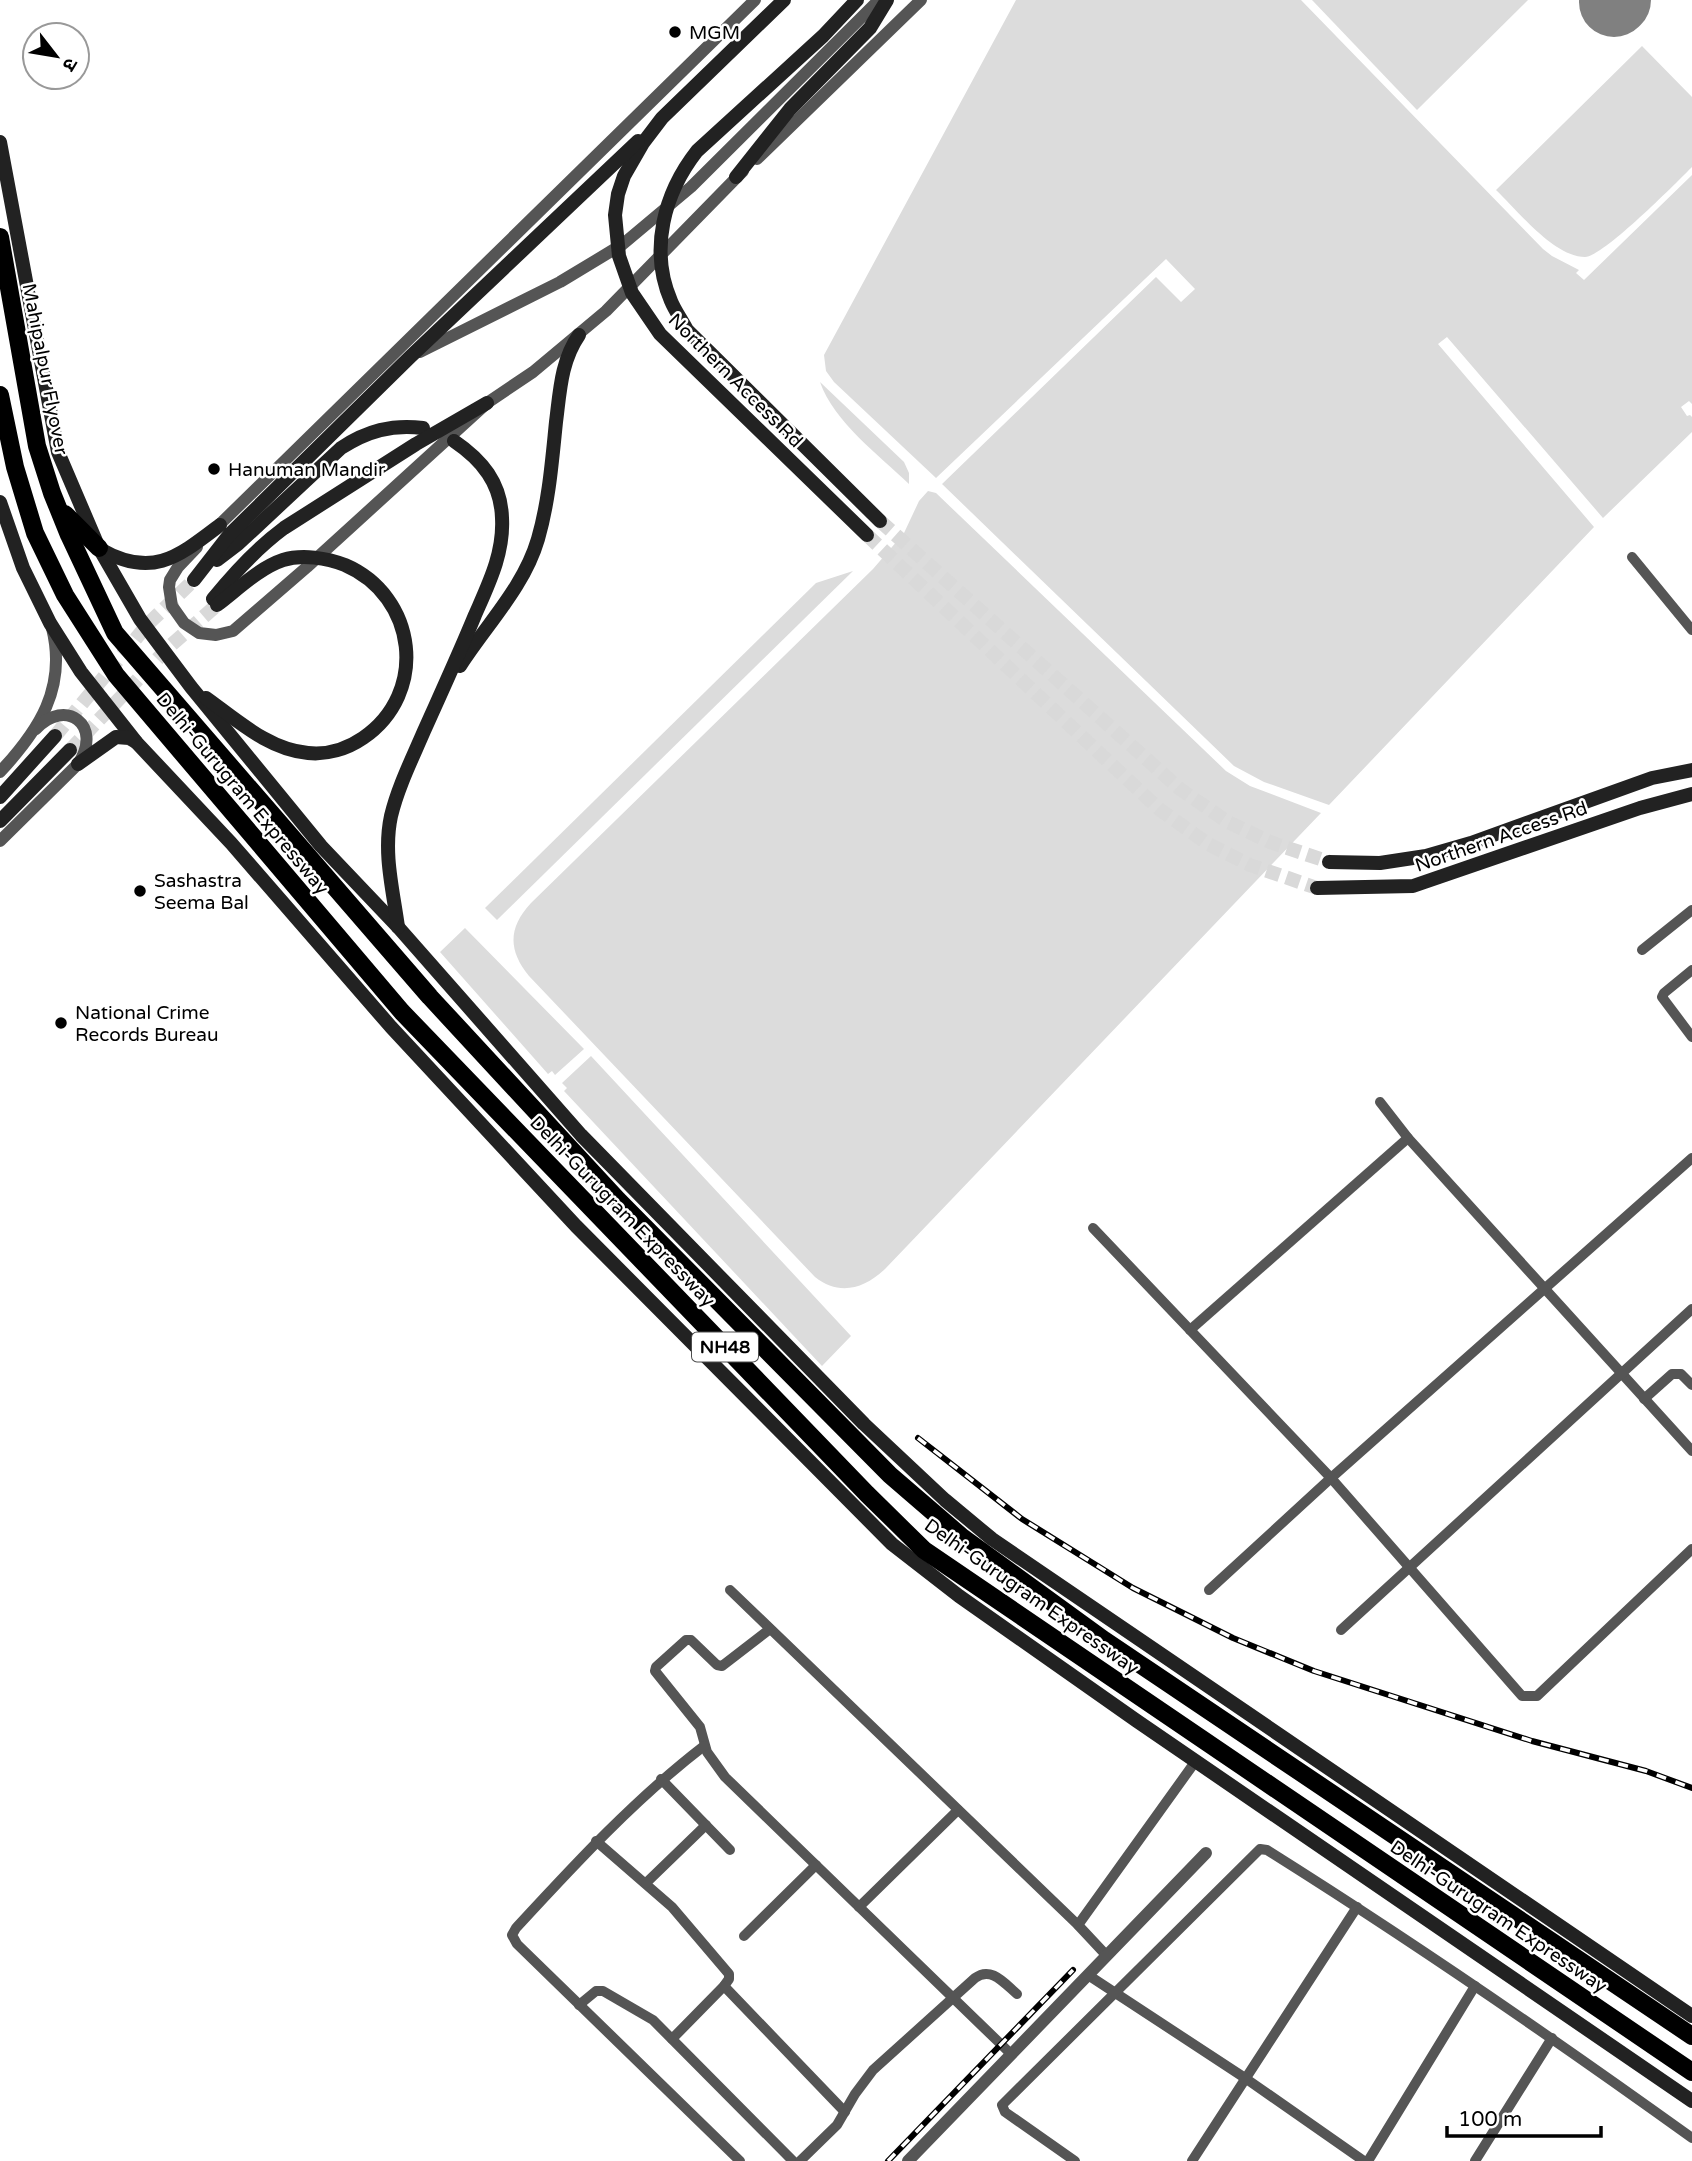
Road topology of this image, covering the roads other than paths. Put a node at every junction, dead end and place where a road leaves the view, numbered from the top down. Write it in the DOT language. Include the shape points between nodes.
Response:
graph roads {
  1 [pos="755,0"];
  2 [pos="784,0"];
  3 [pos="857,0"];
  4 [pos="880,0"];
  5 [pos="887,0"];
  6 [pos="921,0"];
  7 [pos="662,118"];
  8 [pos="0,142"];
  9 [pos="736,177"];
  10 [pos="0,237"];
  11 [pos="579,335"];
  12 [pos="410,356"];
  13 [pos="0,395"];
  14 [pos="487,403"];
  15 [pos="423,428"];
  16 [pos="453,441"];
  17 [pos="0,502"];
  18 [pos="57,507"];
  19 [pos="880,521"];
  20 [pos="220,524"];
  21 [pos="867,535"];
  22 [pos="99,548"];
  23 [pos="1632,557"];
  24 [pos="50,623"];
  25 [pos="1692,630"];
  26 [pos="191,687"];
  27 [pos="36,729"];
  28 [pos="55,736"];
  29 [pos="422,736"];
  30 [pos="137,743"];
  31 [pos="70,750"];
  32 [pos="78,764"];
  33 [pos="1692,771"];
  34 [pos="0,772"];
  35 [pos="1692,794"];
  36 [pos="0,797"];
  37 [pos="0,821"];
  38 [pos="0,841"];
  39 [pos="1329,862"];
  40 [pos="1317,888"];
  41 [pos="1692,910"];
  42 [pos="398,927"];
  43 [pos="1642,950"];
  44 [pos="1692,970"];
  45 [pos="1692,1037"];
  46 [pos="1380,1102"];
  47 [pos="1408,1138"];
  48 [pos="1692,1158"];
  49 [pos="1093,1228"];
  50 [pos="1544,1289"];
  51 [pos="1692,1310"];
  52 [pos="1190,1330"];
  53 [pos="1621,1374"];
  54 [pos="1692,1385"];
  55 [pos="1644,1399"];
  56 [pos="1692,1451"];
  57 [pos="1331,1478"];
  58 [pos="1692,1549"];
  59 [pos="1409,1567"];
  60 [pos="730,1590"];
  61 [pos="1209,1590"];
  62 [pos="770,1629"];
  63 [pos="1341,1630"];
  64 [pos="705,1745"];
  65 [pos="1195,1762"];
  66 [pos="661,1779"];
  67 [pos="958,1810"];
  68 [pos="706,1825"];
  69 [pos="596,1842"];
  70 [pos="730,1850"];
  71 [pos="1206,1853"];
  72 [pos="816,1865"];
  73 [pos="646,1883"];
  74 [pos="859,1907"];
  75 [pos="1357,1907"];
  76 [pos="1078,1926"];
  77 [pos="744,1936"];
  78 [pos="1107,1956"];
  79 [pos="1088,1975"];
  80 [pos="724,1986"];
  81 [pos="1475,1986"];
  82 [pos="1116,1992"];
  83 [pos="1017,1994"];
  84 [pos="952,1996"];
  85 [pos="579,2004"];
  86 [pos="1692,2016"];
  87 [pos="1692,2036"];
  88 [pos="1552,2038"];
  89 [pos="672,2039"];
  90 [pos="1012,2054"];
  91 [pos="1692,2072"];
  92 [pos="1245,2078"];
  93 [pos="1692,2101"];
  94 [pos="845,2112"];
  95 [pos="1692,2138"];
  96 [pos="740,2161"];
  97 [pos="793,2161"];
  98 [pos="800,2161"];
  99 [pos="908,2161"];
  100 [pos="1075,2161"];
  101 [pos="1192,2161"];
  102 [pos="1366,2161"];
  103 [pos="1475,2161"];
  1 -- 20 [label="street"];
  2 -- 7 [label="main road, Northern Access Rd"];
  3 -- 19 [label="main road, Northern Access Rd" via="686,164 667,205 663,265 671,300 694,338"];
  4 -- 12 [label="street" via="649,223 602,258"];
  5 -- 9 [label="main road" via="870,28 790,109"];
  6 -- 9 [label="street"];
  7 -- 12 [label="main road"];
  7 -- 21 [label="main road, Northern Access Rd" via="633,160 618,194 619,256 632,293 683,358"];
  8 -- 22 [label="main road" via="58,452"];
  9 -- 11 [label="street"];
  10 -- 18 [label="highway, Mahipalpur Flyover / NH48" via="37,446"];
  11 -- 14 [label="street"];
  11 -- 29 [label="main road" via="562,370 548,487 535,550 514,590 452,679"];
  12 -- 15 [label="main road" via="229,535 198,575 341,448 385,428"];
  13 -- 91 [label="highway, Delhi-Gurugram Expressway / NH48" via="15,467 36,533 65,595 116,675 402,1012 867,1494 924,1549"];
  14 -- 20 [label="street" via="233,631 216,635 200,633 184,623 172,606 169,587 178,566"];
  14 -- 26 [label="main road" via="267,540 215,602 285,559 316,558 346,566 377,585 398,615 407,657 401,688 382,721 340,750 307,754 266,740"];
  16 -- 29 [label="main road" via="478,458 495,486 502,534 494,570"];
  17 -- 24 [label="main road" via="23,568"];
  18 -- 22 [label="highway"];
  18 -- 87 [label="highway, Delhi-Gurugram Expressway / NH48" via="121,641 430,997 618,1200 890,1475 961,1536 1104,1640"];
  20 -- 22 [label="main road" via="183,551 150,563 124,561"];
  22 -- 26 [label="main road" via="140,620"];
  23 -- 25 [label="street"];
  24 -- 27 [label="street" via="56,667 49,701"];
  24 -- 30 [label="main road" via="81,672"];
  26 -- 42 [label="main road" via="321,846"];
  27 -- 32 [label="street" via="57,715 76,720 85,729 88,743"];
  27 -- 34 [label="street"];
  28 -- 36 [label="main road"];
  29 -- 42 [label="main road" via="398,794 388,835"];
  30 -- 32 [label="main road" via="116,737"];
  30 -- 65 [label="main road" via="576,1226 892,1544 958,1597"];
  31 -- 37 [label="main road"];
  32 -- 38 [label="street"];
  33 -- 39 [label="main road, Northern Access Rd" via="1652,778 1426,856 1380,863"];
  35 -- 40 [label="main road, Northern Access Rd" via="1413,886"];
  41 -- 43 [label="street"];
  42 -- 86 [label="main road" via="582,1135 864,1424 945,1500 992,1539"];
  44 -- 45 [label="street" via="1662,997"];
  46 -- 47 [label="street"];
  47 -- 50 [label="street"];
  47 -- 52 [label="street"];
  48 -- 50 [label="street"];
  49 -- 52 [label="street"];
  50 -- 53 [label="street"];
  50 -- 57 [label="street"];
  51 -- 53 [label="street"];
  52 -- 57 [label="street"];
  53 -- 55 [label="street"];
  53 -- 59 [label="street"];
  54 -- 55 [label="street" via="1681,1374 1672,1374"];
  55 -- 56 [label="street"];
  57 -- 59 [label="street"];
  57 -- 61 [label="street"];
  58 -- 59 [label="street" via="1533,1697 1518,1693"];
  59 -- 63 [label="street"];
  60 -- 62 [label="street"];
  62 -- 64 [label="street" via="722,1666 689,1639 656,1667 700,1727"];
  62 -- 67 [label="street"];
  64 -- 66 [label="street"];
  64 -- 72 [label="street" via="725,1777"];
  65 -- 76 [label="street"];
  65 -- 93 [label="main road"];
  66 -- 68 [label="street"];
  66 -- 69 [label="street"];
  67 -- 74 [label="street"];
  67 -- 76 [label="street"];
  68 -- 70 [label="street"];
  68 -- 73 [label="street"];
  69 -- 73 [label="street"];
  69 -- 85 [label="street" via="512,1935"];
  71 -- 78 [label="street"];
  72 -- 74 [label="street"];
  72 -- 77 [label="street"];
  73 -- 80 [label="street" via="727,1971 729,1979"];
  74 -- 84 [label="street"];
  75 -- 81 [label="street"];
  75 -- 82 [label="street" via="1267,1850 1257,1850"];
  75 -- 92 [label="street"];
  76 -- 78 [label="street"];
  78 -- 79 [label="street"];
  79 -- 82 [label="street"];
  79 -- 90 [label="street"];
  80 -- 89 [label="street"];
  80 -- 94 [label="street"];
  81 -- 88 [label="street"];
  81 -- 102 [label="street"];
  82 -- 92 [label="street"];
  82 -- 100 [label="street" via="1002,2107"];
  83 -- 84 [label="street" via="985,1972"];
  84 -- 90 [label="street"];
  84 -- 94 [label="street" via="873,2070"];
  85 -- 89 [label="street" via="603,1991 653,2020"];
  85 -- 96 [label="street"];
  88 -- 95 [label="street"];
  88 -- 103 [label="street"];
  89 -- 97 [label="street"];
  90 -- 99 [label="street"];
  92 -- 101 [label="street"];
  92 -- 102 [label="street"];
  94 -- 98 [label="street"];
}
